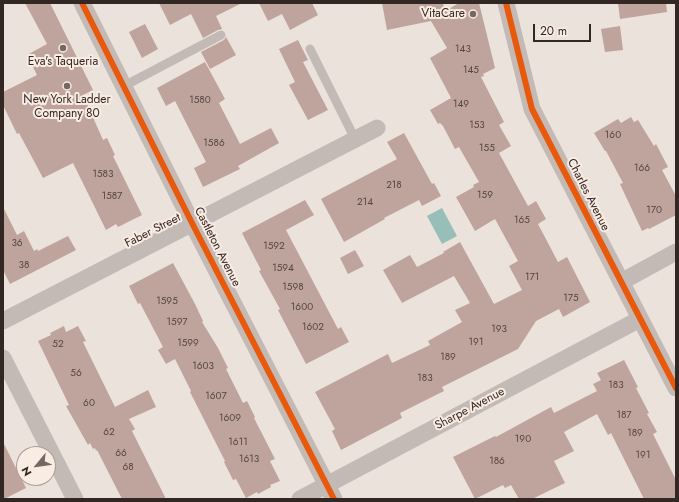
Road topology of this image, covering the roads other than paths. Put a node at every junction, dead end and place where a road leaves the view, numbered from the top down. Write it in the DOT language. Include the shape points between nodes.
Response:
graph roads {
  1 [pos="82,3"];
  2 [pos="506,3"];
  3 [pos="221,35"];
  4 [pos="310,49"];
  5 [pos="124,86"];
  6 [pos="377,128"];
  7 [pos="355,139"];
  8 [pos="192,223"];
  9 [pos="676,252"];
  10 [pos="621,282"];
  11 [pos="640,319"];
  12 [pos="3,320"];
  13 [pos="3,358"];
  14 [pos="676,388"];
  15 [pos="331,492"];
  16 [pos="75,499"];
  17 [pos="300,499"];
  1 -- 5 [label="street, Castleton Avenue"];
  2 -- 10 [label="street, Charles Avenue" via="532,110"];
  3 -- 5 [label="lane"];
  4 -- 7 [label="lane"];
  5 -- 8 [label="street, Castleton Avenue"];
  6 -- 7 [label="street, Faber Street"];
  7 -- 8 [label="street, Faber Street"];
  8 -- 12 [label="street, Faber Street"];
  8 -- 15 [label="street, Castleton Avenue"];
  9 -- 10 [label="street"];
  10 -- 11 [label="street, Charles Avenue"];
  11 -- 14 [label="street, Charles Avenue"];
  11 -- 15 [label="street, Sharpe Avenue"];
  13 -- 16 [label="street"];
  15 -- 17 [label="street, Sharpe Avenue"];
}
